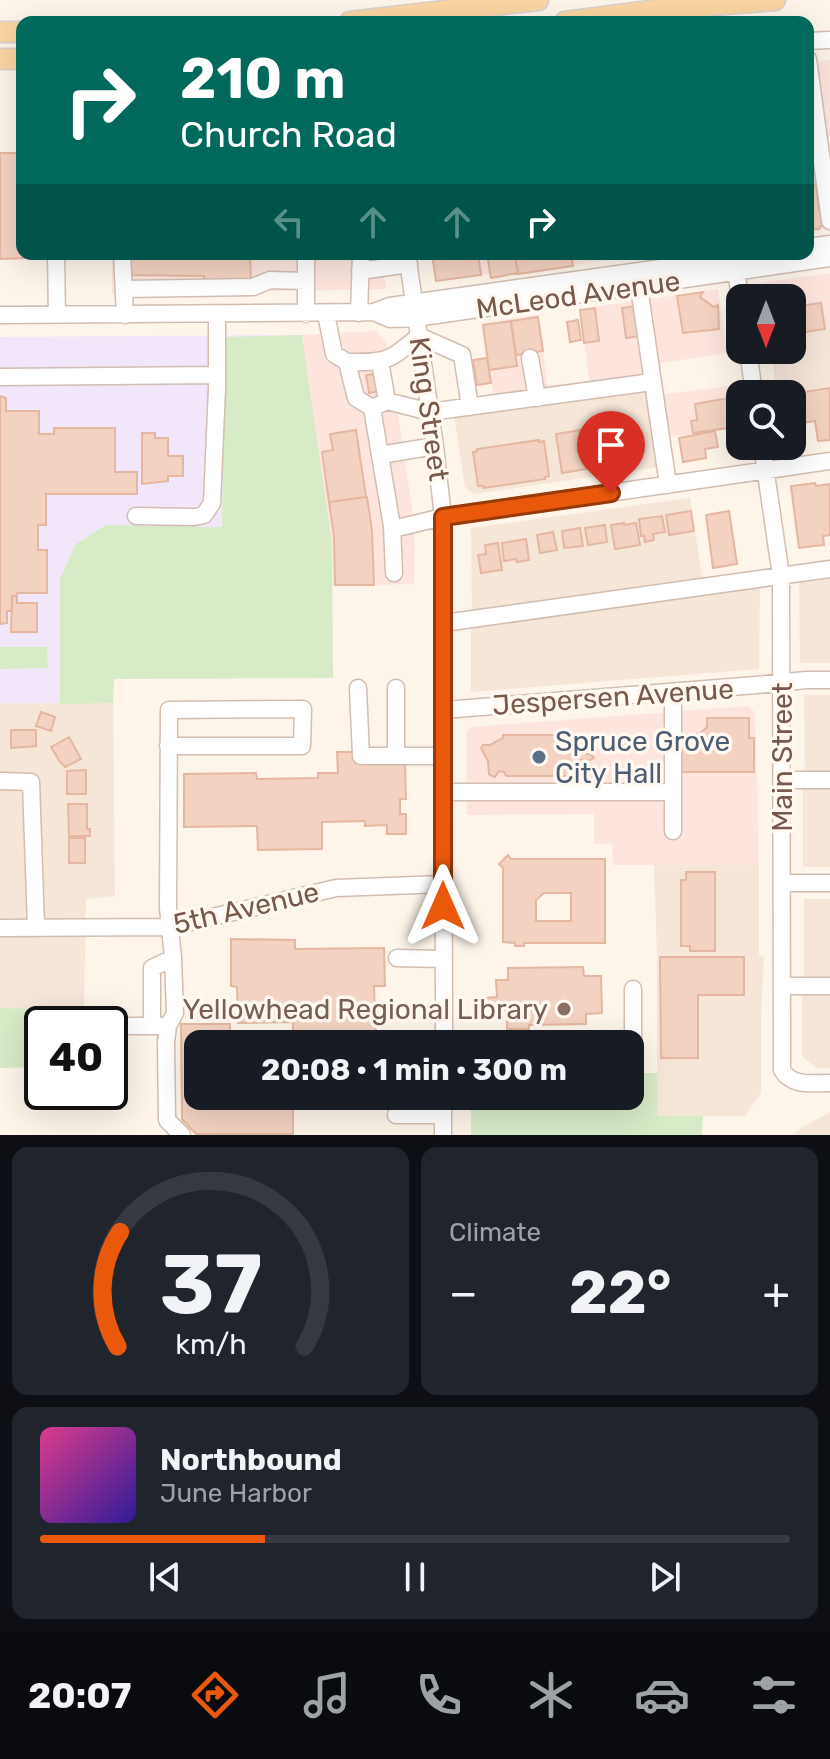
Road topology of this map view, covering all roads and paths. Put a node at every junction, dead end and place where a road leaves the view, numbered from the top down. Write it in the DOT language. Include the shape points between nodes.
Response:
graph roads {
  1 [pos="538,0"];
  2 [pos="775,0"];
  3 [pos="414,16"];
  4 [pos="611,16"];
  5 [pos="814,91"];
  6 [pos="824,145"];
  7 [pos="826,170"];
  8 [pos="830,221"];
  9 [pos="56,260"];
  10 [pos="122,260"];
  11 [pos="306,260"];
  12 [pos="392,260"];
  13 [pos="408,260"];
  14 [pos="766,260"];
  15 [pos="734,261"];
  16 [pos="361,262"];
  17 [pos="636,271"];
  18 [pos="305,281"];
  19 [pos="738,284"];
  20 [pos="125,289"];
  21 [pos="415,310"];
  22 [pos="367,312"];
  23 [pos="217,314"];
  24 [pos="306,314"];
  25 [pos="326,314"];
  26 [pos="0,315"];
  27 [pos="57,315"];
  28 [pos="125,315"];
  29 [pos="419,336"];
  30 [pos="530,358"];
  31 [pos="347,362"];
  32 [pos="380,362"];
  33 [pos="217,375"];
  34 [pos="0,377"];
  35 [pos="652,382"];
  36 [pos="537,398"];
  37 [pos="380,405"];
  38 [pos="470,407"];
  39 [pos="430,412"];
  40 [pos="435,446"];
  41 [pos="380,455"];
  42 [pos="764,460"];
  43 [pos="830,461"];
  44 [pos="765,470"];
  45 [pos="668,485"];
  46 [pos="136,516"];
  47 [pos="443,517"];
  48 [pos="393,529"];
  49 [pos="830,569"];
  50 [pos="394,573"];
  51 [pos="781,576"];
  52 [pos="444,623"];
  53 [pos="830,680"];
  54 [pos="782,682"];
  55 [pos="358,688"];
  56 [pos="396,688"];
  57 [pos="673,692"];
  58 [pos="444,710"];
  59 [pos="168,746"];
  60 [pos="396,756"];
  61 [pos="443,756"];
  62 [pos="782,780"];
  63 [pos="830,780"];
  64 [pos="0,781"];
  65 [pos="443,792"];
  66 [pos="673,792"];
  67 [pos="673,831"];
  68 [pos="782,883"];
  69 [pos="830,883"];
  70 [pos="443,884"];
  71 [pos="36,927"];
  72 [pos="170,927"];
  73 [pos="0,928"];
  74 [pos="173,958"];
  75 [pos="397,958"];
  76 [pos="443,959"];
  77 [pos="782,986"];
  78 [pos="830,986"];
  79 [pos="633,989"];
  80 [pos="152,1017"];
  81 [pos="130,1026"];
  82 [pos="168,1026"];
  83 [pos="444,1030"];
  84 [pos="633,1030"];
  85 [pos="830,1083"];
  86 [pos="443,1110"];
  87 [pos="396,1115"];
  88 [pos="443,1115"];
  89 [pos="182,1135"];
  90 [pos="443,1135"];
  1 -- 3 [label="main road"];
  2 -- 4 [label="main road"];
  5 -- 6 [label="street"];
  6 -- 7 [label="street"];
  7 -- 8 [label="street"];
  9 -- 27 [label="street"];
  10 -- 20 [label="street"];
  11 -- 18 [label="street"];
  12 -- 16 [label="street"];
  13 -- 21 [label="street, King Street"];
  14 -- 15 [label="street, McLeod Avenue"];
  15 -- 17 [label="street, McLeod Avenue"];
  15 -- 19 [label="street"];
  16 -- 22 [label="street"];
  17 -- 21 [label="street, McLeod Avenue"];
  17 -- 35 [label="street"];
  18 -- 20 [label="street"];
  18 -- 24 [label="street"];
  20 -- 28 [label="street"];
  21 -- 22 [label="street, McLeod Avenue" via="390,306"];
  21 -- 29 [label="street, King Street"];
  22 -- 25 [label="street, McLeod Avenue"];
  23 -- 24 [label="street, McLeod Avenue"];
  23 -- 28 [label="street, McLeod Avenue"];
  23 -- 33 [label="street"];
  24 -- 25 [label="street, McLeod Avenue"];
  25 -- 31 [label="street" via="334,354"];
  26 -- 27 [label="street, McLeod Avenue"];
  27 -- 28 [label="street, McLeod Avenue"];
  29 -- 32 [label="street"];
  29 -- 38 [label="street" via="462,355"];
  29 -- 39 [label="street, King Street"];
  30 -- 36 [label="street"];
  31 -- 32 [label="street"];
  31 -- 37 [label="street" via="356,398"];
  32 -- 37 [label="street"];
  33 -- 34 [label="street"];
  33 -- 46 [label="street" via="209,509 194,517"];
  35 -- 36 [label="street"];
  35 -- 45 [label="street"];
  36 -- 38 [label="street"];
  37 -- 39 [label="street"];
  37 -- 41 [label="street"];
  38 -- 39 [label="street"];
  39 -- 40 [label="street, King Street"];
  40 -- 41 [label="street"];
  40 -- 47 [label="street, King Street"];
  41 -- 48 [label="street"];
  42 -- 44 [label="street, Main Street"];
  43 -- 44 [label="street"];
  44 -- 45 [label="street"];
  44 -- 51 [label="street, Main Street"];
  45 -- 47 [label="street"];
  47 -- 48 [label="street"];
  47 -- 52 [label="street, King Street"];
  48 -- 50 [label="street"];
  49 -- 51 [label="street"];
  51 -- 52 [label="street"];
  51 -- 54 [label="street, Main Street"];
  52 -- 58 [label="street, King Street"];
  53 -- 54 [label="street, Jespersen Avenue"];
  54 -- 57 [label="street, Jespersen Avenue"];
  54 -- 62 [label="street, Main Street"];
  55 -- 60 [label="street" via="361,756"];
  56 -- 60 [label="street"];
  57 -- 58 [label="street, Jespersen Avenue"];
  57 -- 66 [label="street"];
  58 -- 61 [label="street, King Street"];
  59 -- 59 [label="street" via="169,710 303,709 302,746"];
  59 -- 72 [label="street"];
  60 -- 61 [label="street"];
  61 -- 65 [label="street, King Street"];
  62 -- 63 [label="street"];
  62 -- 68 [label="street, Main Street"];
  64 -- 71 [label="street" via="31,782"];
  65 -- 66 [label="street"];
  65 -- 70 [label="street, King Street"];
  66 -- 67 [label="street"];
  68 -- 69 [label="street"];
  68 -- 77 [label="street, Main Street"];
  70 -- 72 [label="street, 5th Avenue" via="336,888"];
  70 -- 76 [label="street, King Street"];
  71 -- 72 [label="street, 5th Avenue"];
  71 -- 73 [label="street, 5th Avenue"];
  72 -- 74 [label="street"];
  74 -- 80 [label="street" via="152,968"];
  74 -- 82 [label="street" via="175,1013"];
  75 -- 76 [label="street"];
  76 -- 83 [label="street, King Street"];
  77 -- 78 [label="street"];
  77 -- 85 [label="street, Main Street" via="782,1070 798,1082"];
  79 -- 84 [label="street"];
  81 -- 82 [label="street"];
  82 -- 89 [label="street" via="167,1120"];
  86 -- 88 [label="street"];
  87 -- 88 [label="street"];
  88 -- 90 [label="street"];
}
